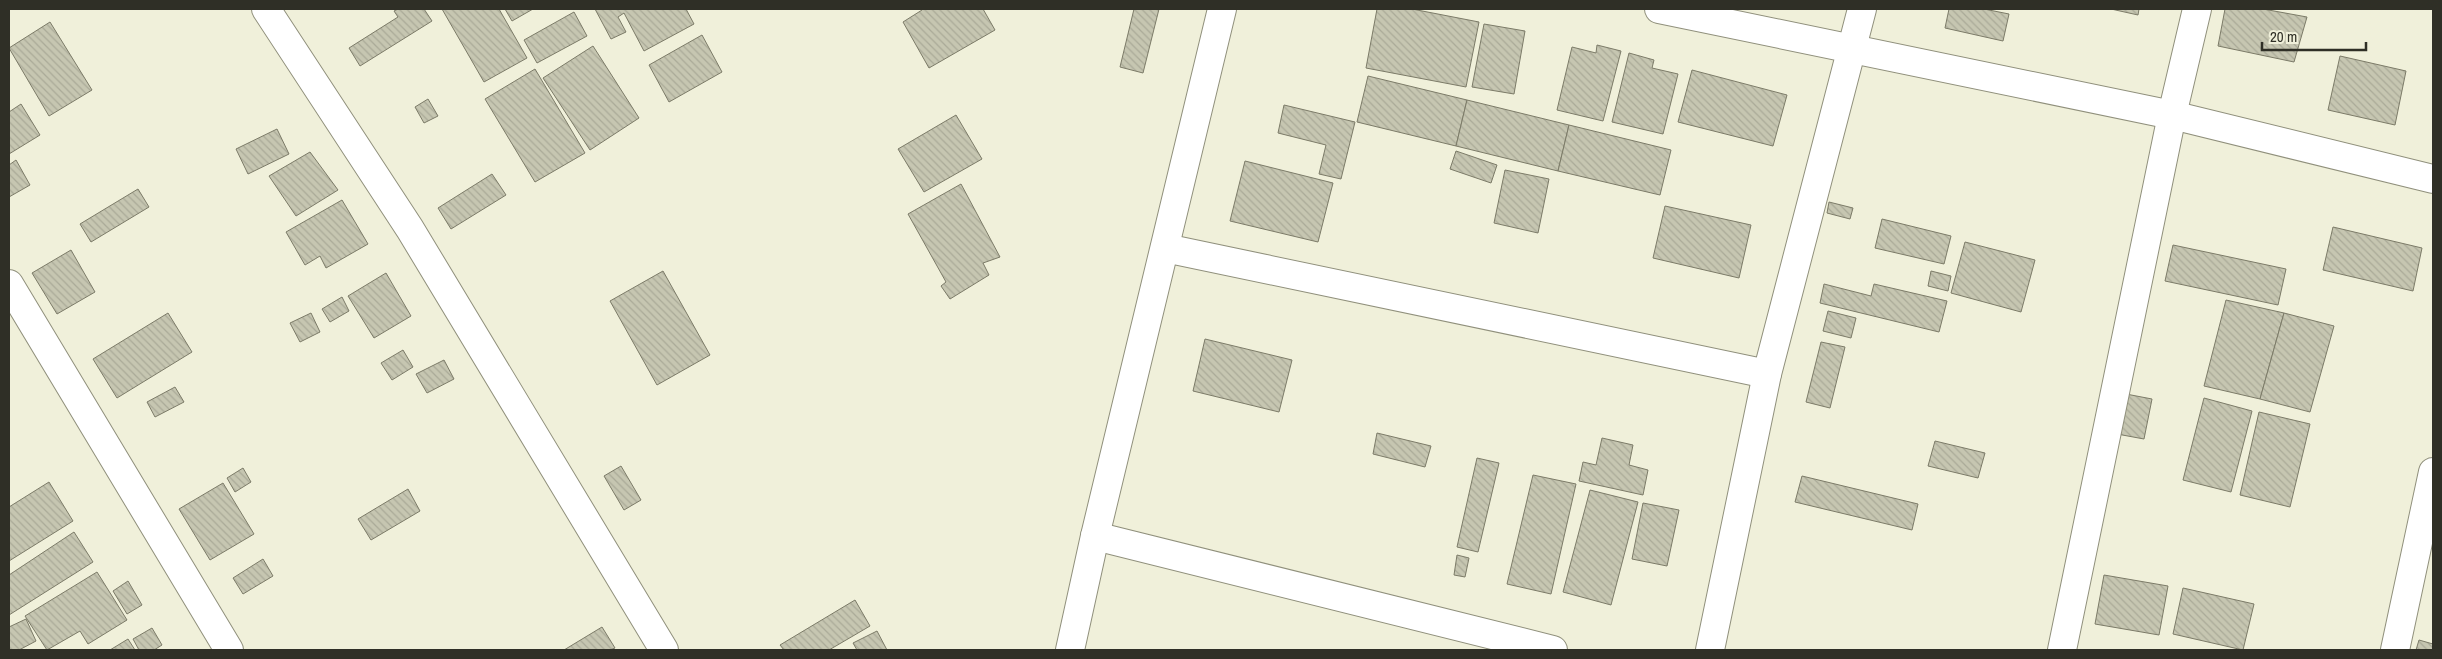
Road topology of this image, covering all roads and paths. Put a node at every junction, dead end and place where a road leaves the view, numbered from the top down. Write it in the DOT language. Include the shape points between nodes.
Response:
graph roads {
  1 [pos="266,9"];
  2 [pos="1222,9"];
  3 [pos="1659,9"];
  4 [pos="1862,9"];
  5 [pos="2197,9"];
  6 [pos="1853,49"];
  7 [pos="2172,114"];
  8 [pos="2433,179"];
  9 [pos="1164,248"];
  10 [pos="9,284"];
  11 [pos="1768,374"];
  12 [pos="2433,472"];
  13 [pos="1095,536"];
  14 [pos="229,650"];
  15 [pos="664,650"];
  16 [pos="1070,650"];
  17 [pos="1553,650"];
  18 [pos="1710,650"];
  19 [pos="2062,650"];
  20 [pos="2395,650"];
  1 -- 15 [label="street" via="410,229"];
  2 -- 9 [label="street"];
  3 -- 6 [label="street"];
  4 -- 6 [label="street"];
  5 -- 7 [label="street"];
  6 -- 7 [label="street"];
  6 -- 11 [label="street"];
  7 -- 8 [label="street"];
  7 -- 19 [label="street"];
  9 -- 11 [label="street"];
  9 -- 13 [label="street"];
  10 -- 14 [label="street"];
  11 -- 18 [label="street"];
  12 -- 20 [label="street"];
  13 -- 16 [label="street"];
  13 -- 17 [label="street"];
}
